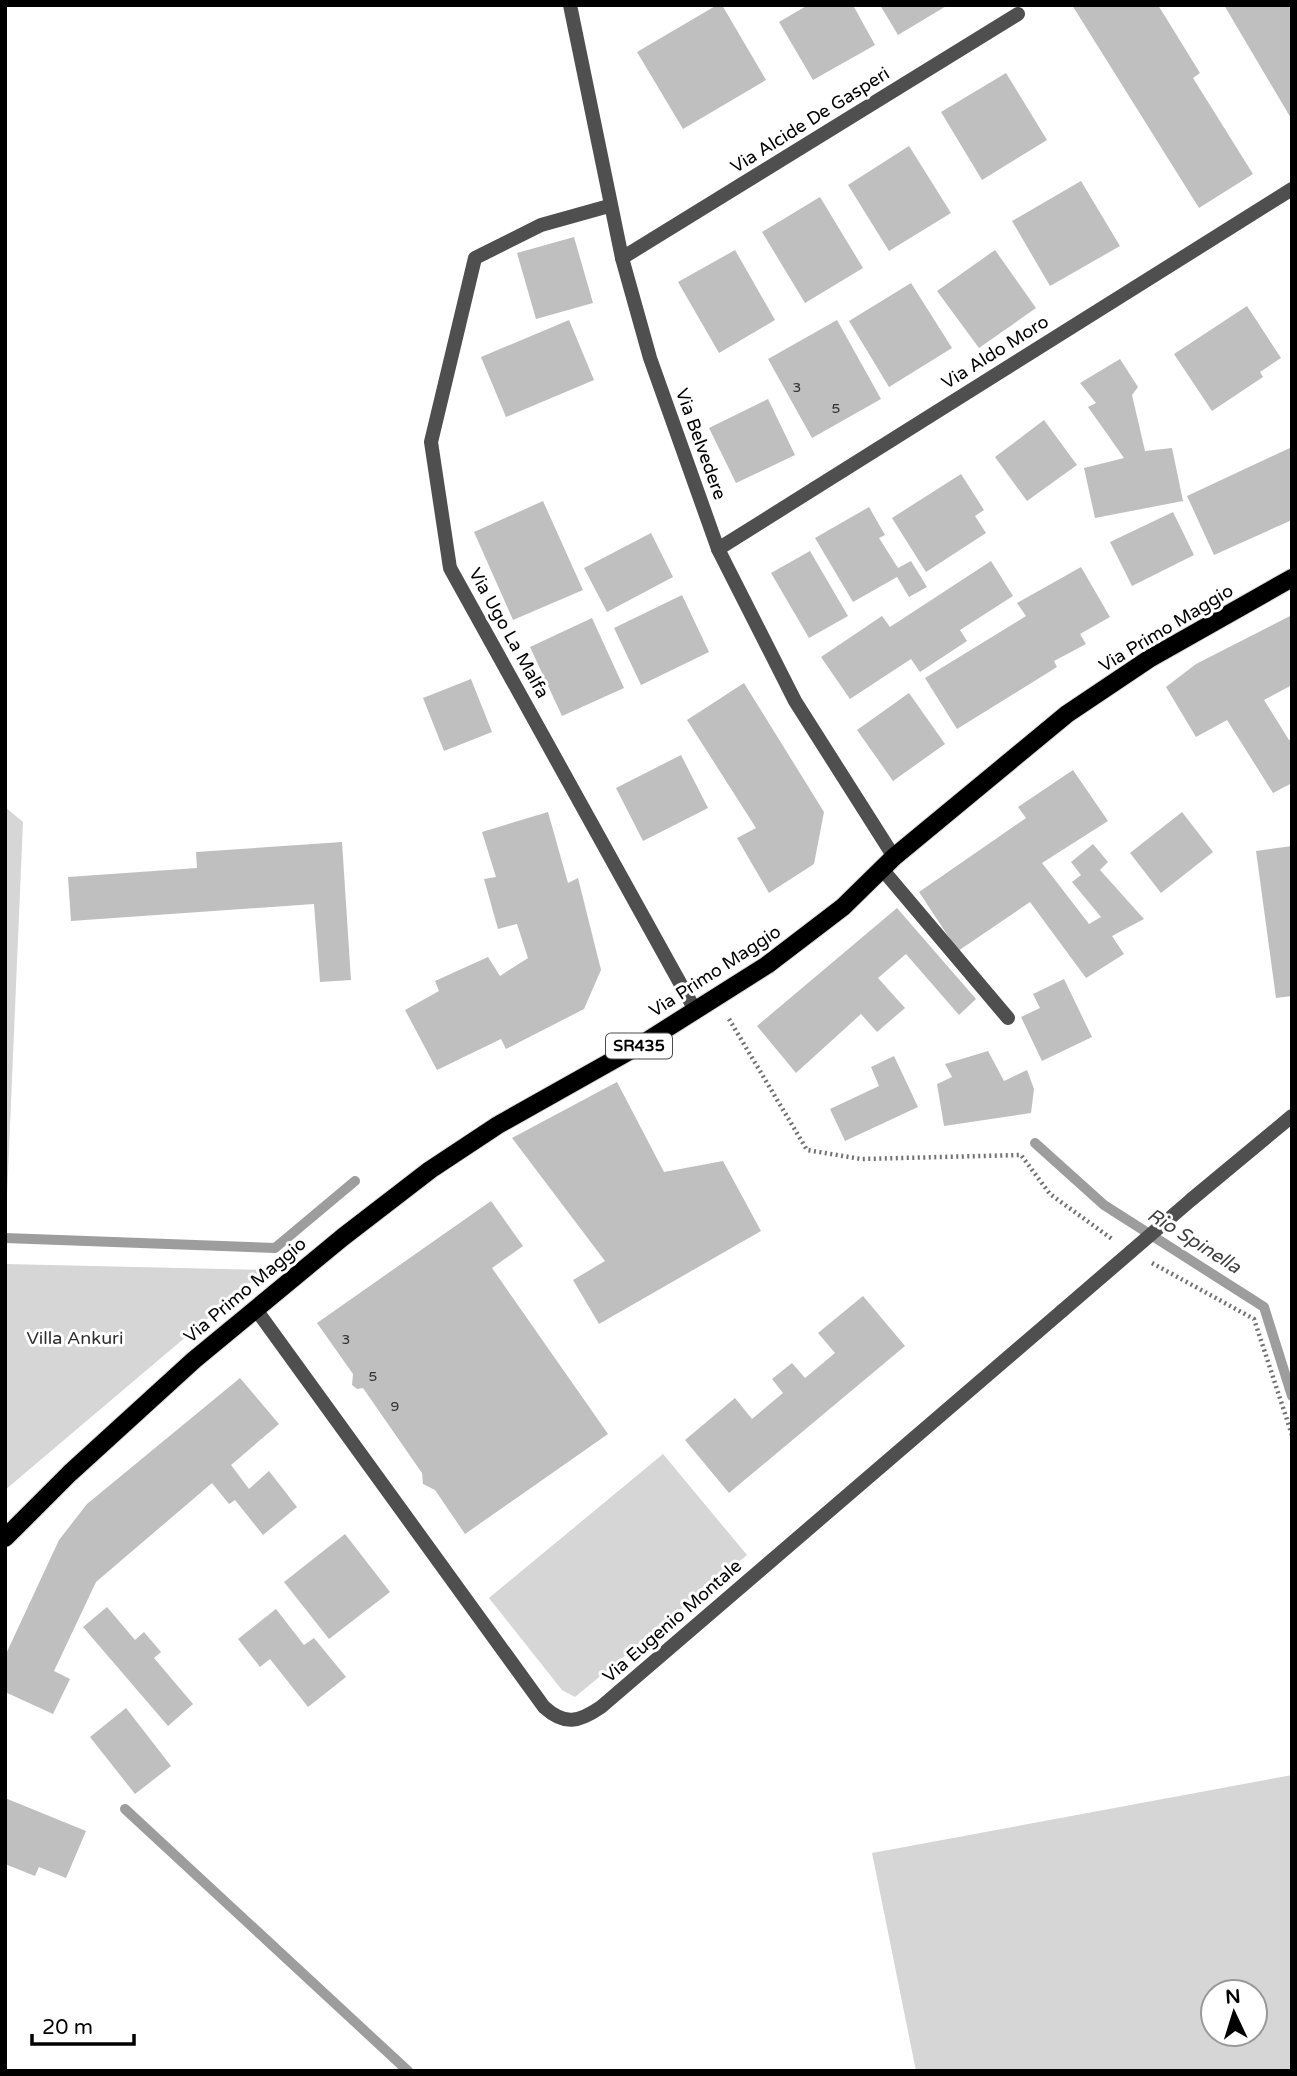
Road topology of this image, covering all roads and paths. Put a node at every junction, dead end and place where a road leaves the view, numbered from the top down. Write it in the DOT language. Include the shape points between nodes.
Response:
graph roads {
  1 [pos="570,5"];
  2 [pos="1018,14"];
  3 [pos="1292,189"];
  4 [pos="608,206"];
  5 [pos="622,258"];
  6 [pos="718,549"];
  7 [pos="1292,578"];
  8 [pos="888,863"];
  9 [pos="715,998"];
  10 [pos="695,1010"];
  11 [pos="1008,1018"];
  12 [pos="1292,1116"];
  13 [pos="1119,1245"];
  14 [pos="1144,1258"];
  15 [pos="255,1308"];
  16 [pos="1292,1436"];
  17 [pos="5,1538"];
  1 -- 4 [label="street, Via Belvedere"];
  2 -- 5 [label="street, Via Alcide De Gasperi"];
  3 -- 6 [label="street, Via Aldo Moro"];
  4 -- 5 [label="street, Via Belvedere"];
  4 -- 10 [label="street, Via Ugo La Malfa" via="541,225 475,258 430,442 450,568"];
  5 -- 6 [label="street, Via Belvedere" via="650,358"];
  6 -- 8 [label="street, Via Belvedere" via="795,701"];
  7 -- 8 [label="main road, Via Primo Maggio / SR435" via="1149,659 1067,714"];
  8 -- 9 [label="main road, Via Primo Maggio / SR435" via="806,936"];
  8 -- 11 [label="street, Via Belvedere"];
  9 -- 10 [label="main road, Via Primo Maggio / SR435"];
  9 -- 13 [label="path" via="807,1150 861,1160 1021,1155 1050,1194"];
  10 -- 15 [label="main road, Via Primo Maggio / SR435" via="430,1170"];
  12 -- 15 [label="street, Via Eugenio Montale, bridge" via="601,1707 570,1722 556,1718 544,1707"];
  14 -- 16 [label="path" via="1254,1319"];
  15 -- 17 [label="main road, Via Primo Maggio / SR435" via="116,1430"];
}
